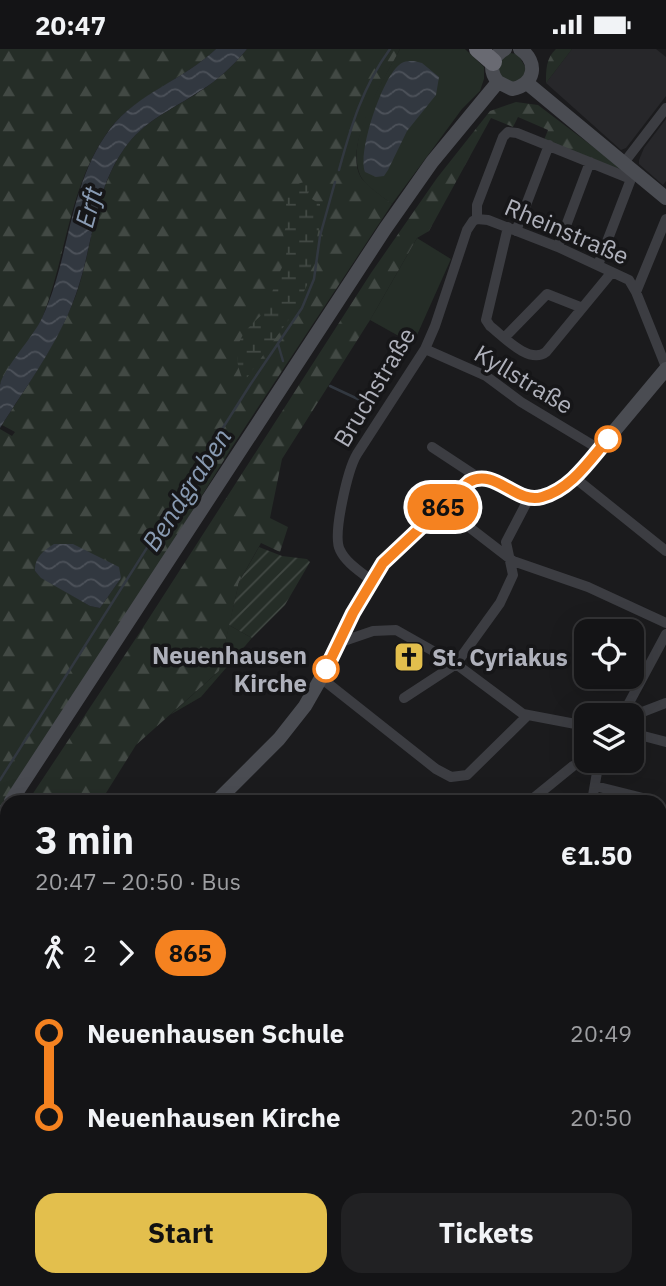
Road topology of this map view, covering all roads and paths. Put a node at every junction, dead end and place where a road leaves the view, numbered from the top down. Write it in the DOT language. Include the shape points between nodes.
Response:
graph roads {
  1 [pos="478,49"];
  2 [pos="526,51"];
  3 [pos="497,53"];
  4 [pos="498,82"];
  5 [pos="527,83"];
  6 [pos="666,109"];
  7 [pos="549,145"];
  8 [pos="590,162"];
  9 [pos="623,164"];
  10 [pos="666,198"];
  11 [pos="478,219"];
  12 [pos="666,219"];
  13 [pos="512,229"];
  14 [pos="558,247"];
  15 [pos="598,265"];
  16 [pos="612,272"];
  17 [pos="636,292"];
  18 [pos="580,307"];
  19 [pos="505,337"];
  20 [pos="425,349"];
  21 [pos="666,368"];
  22 [pos="432,447"];
  23 [pos="599,449"];
  24 [pos="479,478"];
  25 [pos="575,478"];
  26 [pos="529,498"];
  27 [pos="443,507"];
  28 [pos="666,551"];
  29 [pos="509,559"];
  30 [pos="372,581"];
  31 [pos="666,623"];
  32 [pos="666,634"];
  33 [pos="338,643"];
  34 [pos="456,664"];
  35 [pos="321,678"];
  36 [pos="404,698"];
  37 [pos="629,703"];
  38 [pos="666,703"];
  39 [pos="644,711"];
  40 [pos="527,716"];
  41 [pos="574,724"];
  42 [pos="644,736"];
  43 [pos="666,742"];
  44 [pos="574,766"];
  45 [pos="597,773"];
  46 [pos="595,786"];
  47 [pos="15,795"];
  48 [pos="223,795"];
  49 [pos="537,795"];
  50 [pos="593,795"];
  51 [pos="631,795"];
  1 -- 3 [label="highway"];
  2 -- 5 [label="main road" via="533,68"];
  3 -- 4 [label="main road" via="493,76"];
  4 -- 5 [label="main road" via="512,89"];
  4 -- 47 [label="main road" via="447,142 385,229"];
  5 -- 9 [label="main road"];
  6 -- 9 [label="street"];
  7 -- 8 [label="street"];
  7 -- 11 [label="street, Bruchstraße" via="515,132 504,135 477,205"];
  7 -- 13 [label="street"];
  8 -- 14 [label="street"];
  8 -- 15 [label="street" via="631,179"];
  9 -- 10 [label="main road"];
  11 -- 13 [label="street, Rheinstraße"];
  11 -- 20 [label="street, Bruchstraße" via="467,230"];
  12 -- 17 [label="street"];
  13 -- 14 [label="street, Rheinstraße"];
  13 -- 19 [label="street" via="486,313 490,326"];
  14 -- 15 [label="street, Rheinstraße"];
  15 -- 16 [label="street, Rheinstraße"];
  16 -- 17 [label="street, Rheinstraße" via="629,280"];
  16 -- 18 [label="street"];
  17 -- 21 [label="street, Rheinstraße"];
  18 -- 19 [label="street" via="546,295"];
  18 -- 19 [label="street" via="537,357"];
  20 -- 23 [label="street, Kyllstraße" via="486,376"];
  20 -- 30 [label="street, Bruchstraße" via="353,461 344,491 338,543 346,559"];
  21 -- 23 [label="main road"];
  22 -- 24 [label="street"];
  23 -- 25 [label="main road"];
  24 -- 26 [label="main road"];
  24 -- 27 [label="main road"];
  25 -- 26 [label="main road" via="541,498"];
  25 -- 28 [label="street"];
  26 -- 29 [label="street" via="506,540"];
  27 -- 29 [label="street"];
  27 -- 30 [label="main road" via="387,559"];
  29 -- 31 [label="street" via="588,587"];
  29 -- 34 [label="street" via="514,572 511,583"];
  30 -- 33 [label="main road"];
  32 -- 37 [label="street"];
  33 -- 34 [label="street" via="373,631 396,630"];
  33 -- 35 [label="main road"];
  34 -- 36 [label="street"];
  34 -- 40 [label="street"];
  35 -- 40 [label="street" via="451,777 469,773"];
  35 -- 48 [label="main road" via="287,729"];
  38 -- 39 [label="street"];
  40 -- 41 [label="street"];
  42 -- 43 [label="street"];
  44 -- 49 [label="street"];
  45 -- 46 [label="street"];
  46 -- 50 [label="street"];
  46 -- 51 [label="street"];
}
